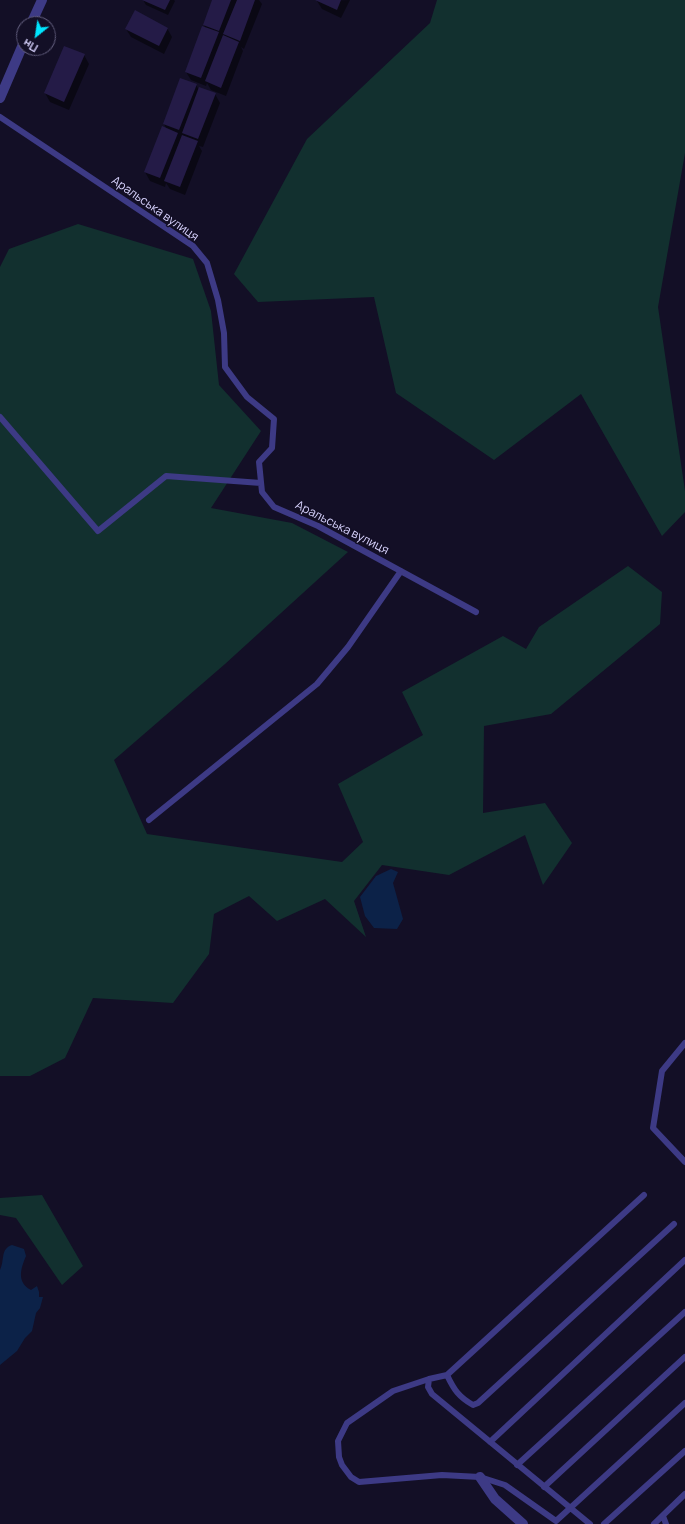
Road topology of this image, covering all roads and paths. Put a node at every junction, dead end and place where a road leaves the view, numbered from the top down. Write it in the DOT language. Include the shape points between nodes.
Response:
graph roads {
  1 [pos="42,0"];
  2 [pos="35,16"];
  3 [pos="18,56"];
  4 [pos="0,98"];
  5 [pos="0,117"];
  6 [pos="0,417"];
  7 [pos="261,483"];
  8 [pos="401,571"];
  9 [pos="476,612"];
  10 [pos="148,820"];
  11 [pos="685,1043"];
  12 [pos="685,1162"];
  13 [pos="644,1195"];
  14 [pos="674,1224"];
  15 [pos="685,1260"];
  16 [pos="685,1312"];
  17 [pos="685,1358"];
  18 [pos="447,1375"];
  19 [pos="429,1379"];
  20 [pos="685,1403"];
  21 [pos="490,1442"];
  22 [pos="685,1451"];
  23 [pos="517,1465"];
  24 [pos="480,1477"];
  25 [pos="544,1487"];
  26 [pos="685,1494"];
  27 [pos="570,1508"];
  28 [pos="663,1516"];
  29 [pos="523,1524"];
  30 [pos="590,1524"];
  31 [pos="604,1524"];
  32 [pos="654,1524"];
  33 [pos="666,1524"];
  1 -- 2 [label="street"];
  3 -- 4 [label="street"];
  5 -- 7 [label="lane, Аральська вулиця" via="193,246 207,263 224,333 225,367 247,397 274,419 272,448 259,462"];
  6 -- 7 [label="lane" via="98,531 166,476"];
  7 -- 8 [label="lane, Аральська вулиця" via="262,492 274,507 318,526"];
  8 -- 9 [label="lane, Аральська вулиця"];
  8 -- 10 [label="lane" via="348,647 317,684"];
  11 -- 12 [label="lane" via="662,1071 653,1128"];
  13 -- 18 [label="lane"];
  14 -- 18 [label="lane" via="478,1403 473,1405 455,1391"];
  15 -- 21 [label="lane"];
  16 -- 23 [label="lane"];
  17 -- 25 [label="lane"];
  18 -- 19 [label="lane"];
  19 -- 21 [label="lane" via="428,1387 432,1394"];
  19 -- 24 [label="lane" via="393,1391 348,1423 338,1441 342,1465 351,1477 359,1482 442,1476"];
  20 -- 27 [label="lane"];
  21 -- 23 [label="lane"];
  22 -- 31 [label="lane"];
  23 -- 25 [label="lane"];
  24 -- 27 [label="lane" via="504,1485 556,1521"];
  24 -- 29 [label="street" via="495,1499"];
  25 -- 27 [label="lane"];
  26 -- 28 [label="lane"];
  27 -- 30 [label="lane"];
  28 -- 32 [label="lane"];
  28 -- 33 [label="lane"];
}
